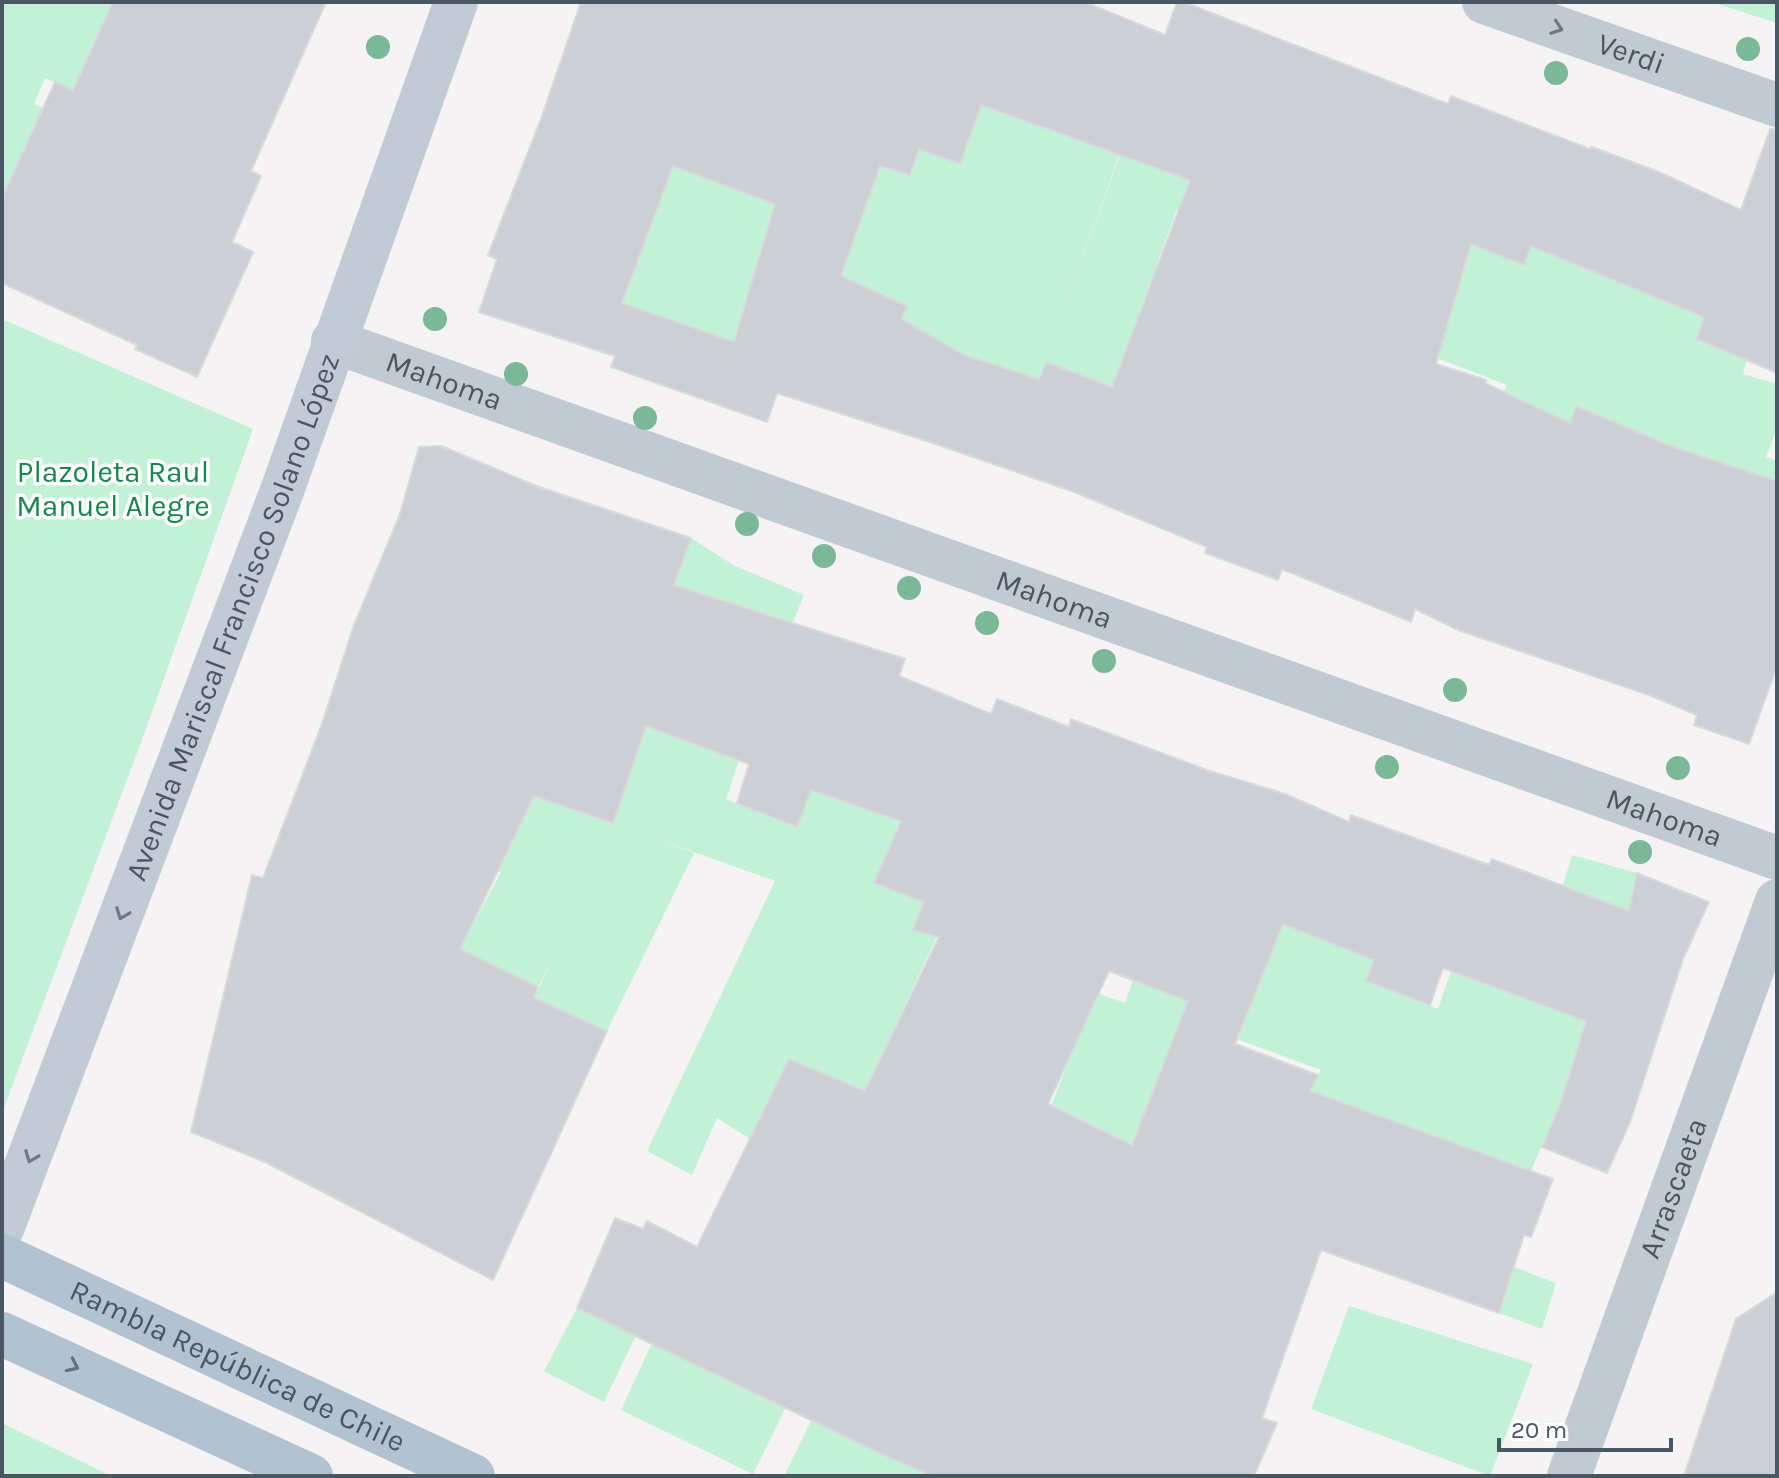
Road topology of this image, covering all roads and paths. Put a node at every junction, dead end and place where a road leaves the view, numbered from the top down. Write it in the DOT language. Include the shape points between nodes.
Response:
graph roads {
  1 [pos="456,2"];
  2 [pos="1484,2"];
  3 [pos="1777,105"];
  4 [pos="333,341"];
  5 [pos="1777,858"];
  6 [pos="1777,901"];
  7 [pos="2,1229"];
  8 [pos="2,1256"];
  9 [pos="2,1334"];
  10 [pos="311,1476"];
  11 [pos="473,1476"];
  12 [pos="1569,1476"];
  1 -- 4 [label="street, Avenida Mariscal Francisco Solano López"];
  2 -- 3 [label="street, Verdi, one-way"];
  4 -- 5 [label="street, Mahoma"];
  4 -- 7 [label="street, Avenida Mariscal Francisco Solano López, one-way" via="283,488"];
  6 -- 12 [label="street, Arrascaeta"];
  8 -- 11 [label="main road, Rambla República de Chile"];
  9 -- 10 [label="main road, one-way"];
}
